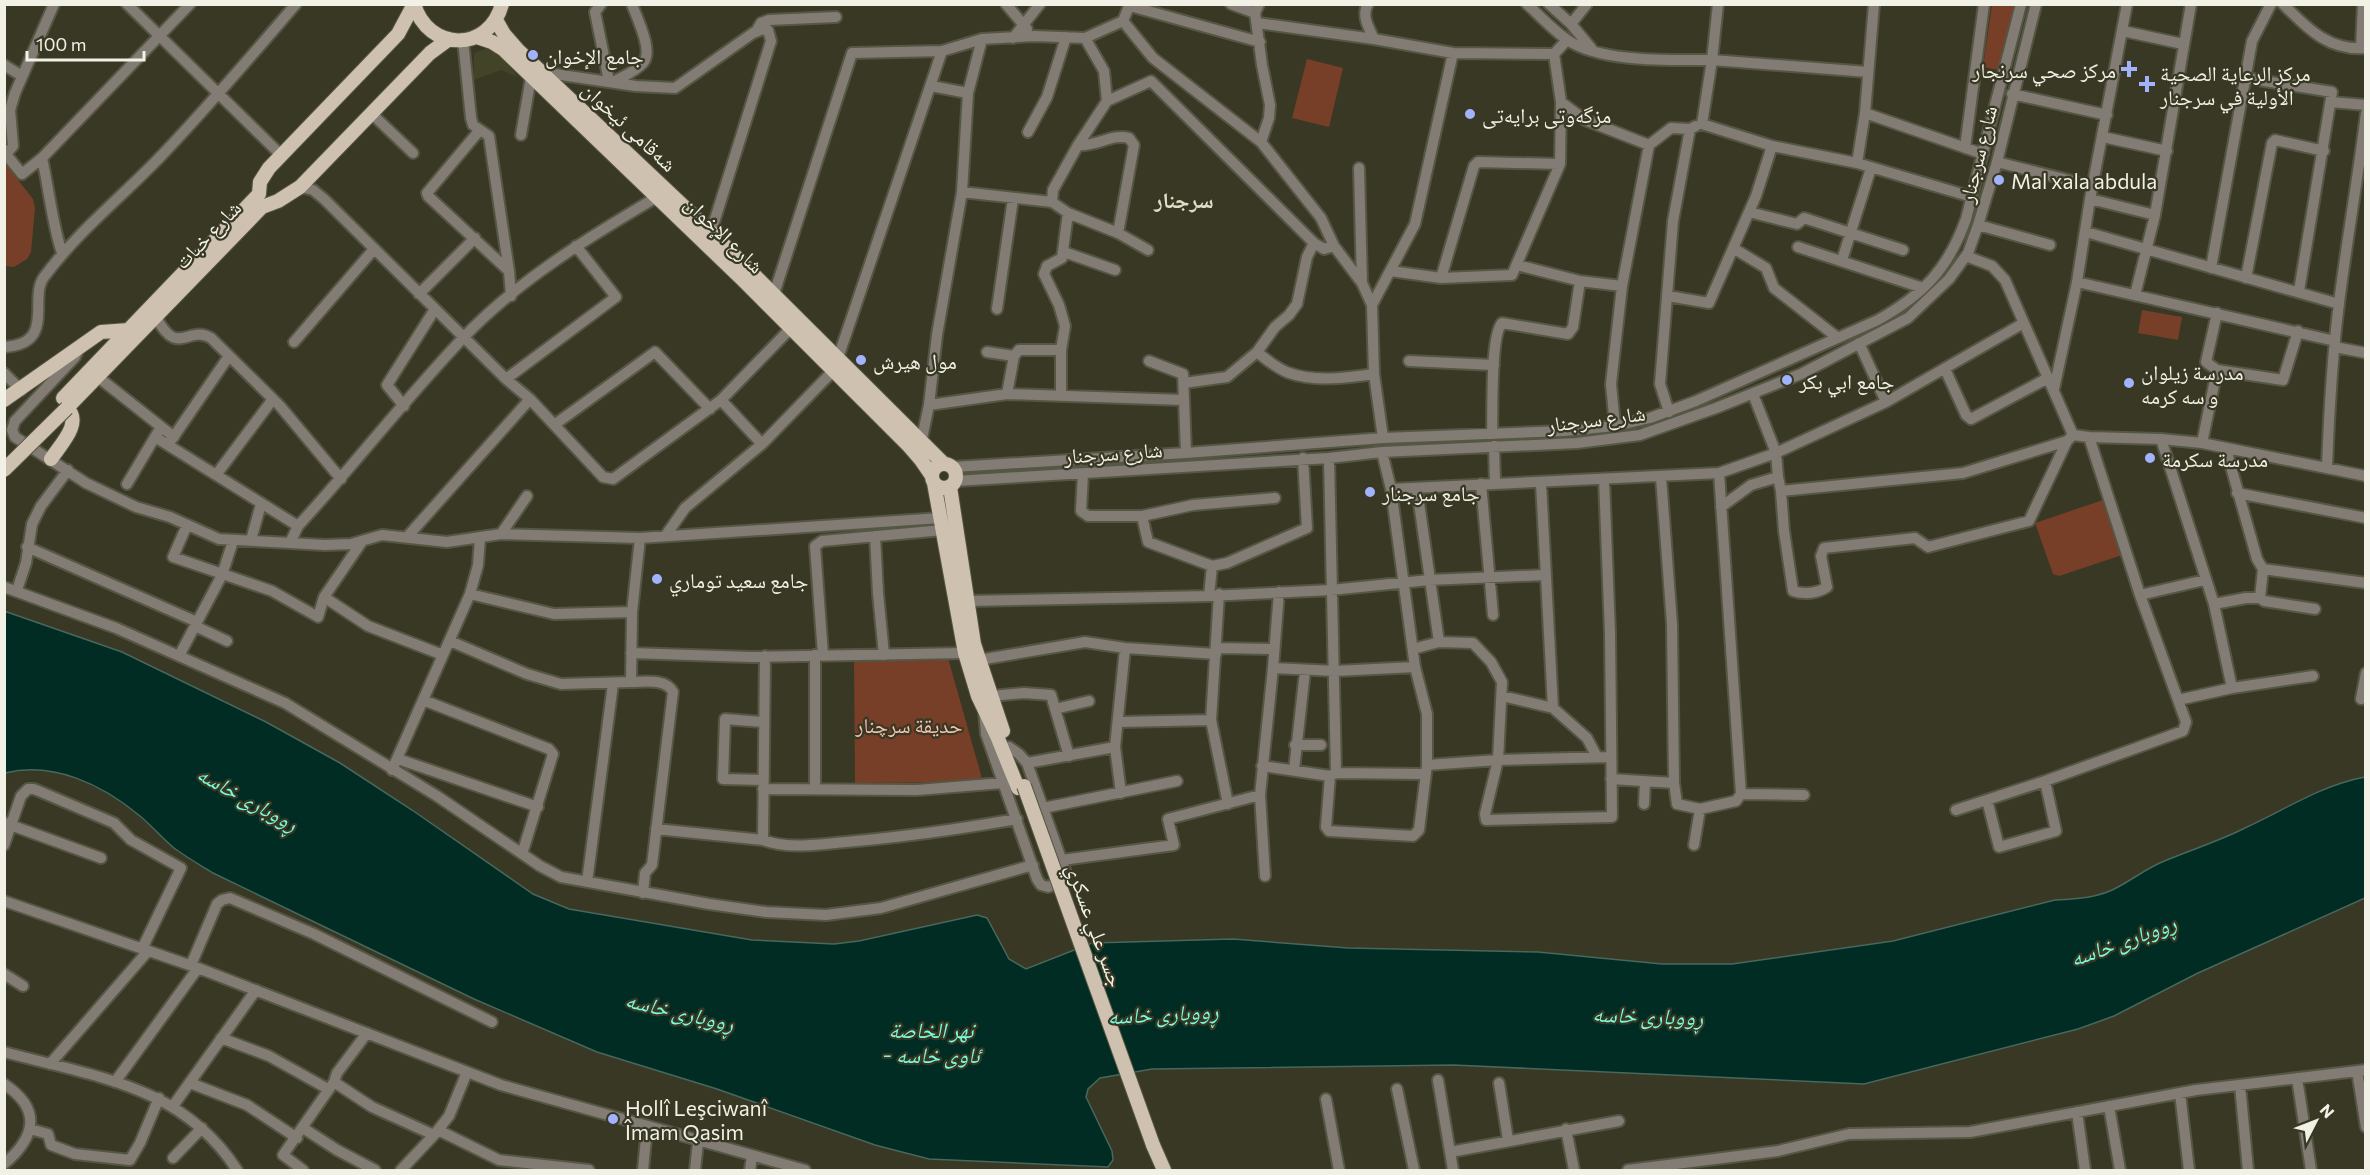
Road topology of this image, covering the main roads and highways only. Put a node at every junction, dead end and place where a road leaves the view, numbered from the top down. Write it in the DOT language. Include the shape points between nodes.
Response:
graph roads {
  1 [pos="414,4"];
  2 [pos="502,4"];
  3 [pos="496,20"];
  4 [pos="401,29"];
  5 [pos="477,37"];
  6 [pos="501,39"];
  7 [pos="456,40"];
  8 [pos="426,56"];
  9 [pos="536,74"];
  10 [pos="260,201"];
  11 [pos="747,276"];
  12 [pos="129,330"];
  13 [pos="98,334"];
  14 [pos="106,353"];
  15 [pos="836,365"];
  16 [pos="4,400"];
  17 [pos="63,405"];
  18 [pos="4,457"];
  19 [pos="51,459"];
  20 [pos="4,470"];
  21 [pos="950,475"];
  22 [pos="933,480"];
  23 [pos="1021,787"];
  24 [pos="1149,1146"];
  25 [pos="1156,1170"];
  26 [pos="1164,1170"];
  1 -- 4 [label="main road, شارع خبات"];
  1 -- 7 [label="main road" via="424,25 437,35"];
  2 -- 3 [label="main road"];
  3 -- 5 [label="main road"];
  3 -- 6 [label="main road"];
  4 -- 8 [label="main road" via="412,28 427,39"];
  4 -- 10 [label="main road, شارع خبات" via="262,177"];
  5 -- 6 [label="main road, شارع الإخوان"];
  5 -- 7 [label="main road"];
  6 -- 9 [label="main road, شارع الإخوان"];
  7 -- 8 [label="main road, شارع خبات"];
  8 -- 10 [label="main road, شارع خبات" via="300,187 285,197"];
  9 -- 11 [label="main road, شارع الإخوان" via="657,197"];
  9 -- 11 [label="main road, شەقامی ئیخوان" via="711,232"];
  10 -- 12 [label="main road, شارع خبات"];
  10 -- 17 [label="main road, شارع خبات" via="156,317 98,377"];
  11 -- 15 [label="main road, شارع الإخوان" via="791,328"];
  11 -- 15 [label="main road, شەقامی ئیخوان" via="774,294"];
  12 -- 13 [label="main road"];
  12 -- 14 [label="main road, شارع خبات"];
  13 -- 14 [label="main road"];
  13 -- 16 [label="main road" via="38,386"];
  14 -- 17 [label="main road, شارع خبات"];
  15 -- 21 [label="main road, شەقامی ئیخوان"];
  15 -- 22 [label="main road, شارع الإخوان" via="915,452"];
  17 -- 18 [label="main road, شارع خبات"];
  17 -- 19 [label="main road" via="73,415 72,425"];
  17 -- 20 [label="main road, شارع خبات, bridge"];
  21 -- 22 [label="main road" via="943,488"];
  21 -- 22 [label="main road" via="936,466"];
  21 -- 23 [label="main road" via="979,660"];
  22 -- 23 [label="main road" via="965,653 984,710"];
  23 -- 24 [label="main road, جسر علي عسكري, bridge"];
  24 -- 25 [label="main road"];
  24 -- 26 [label="main road"];
}
